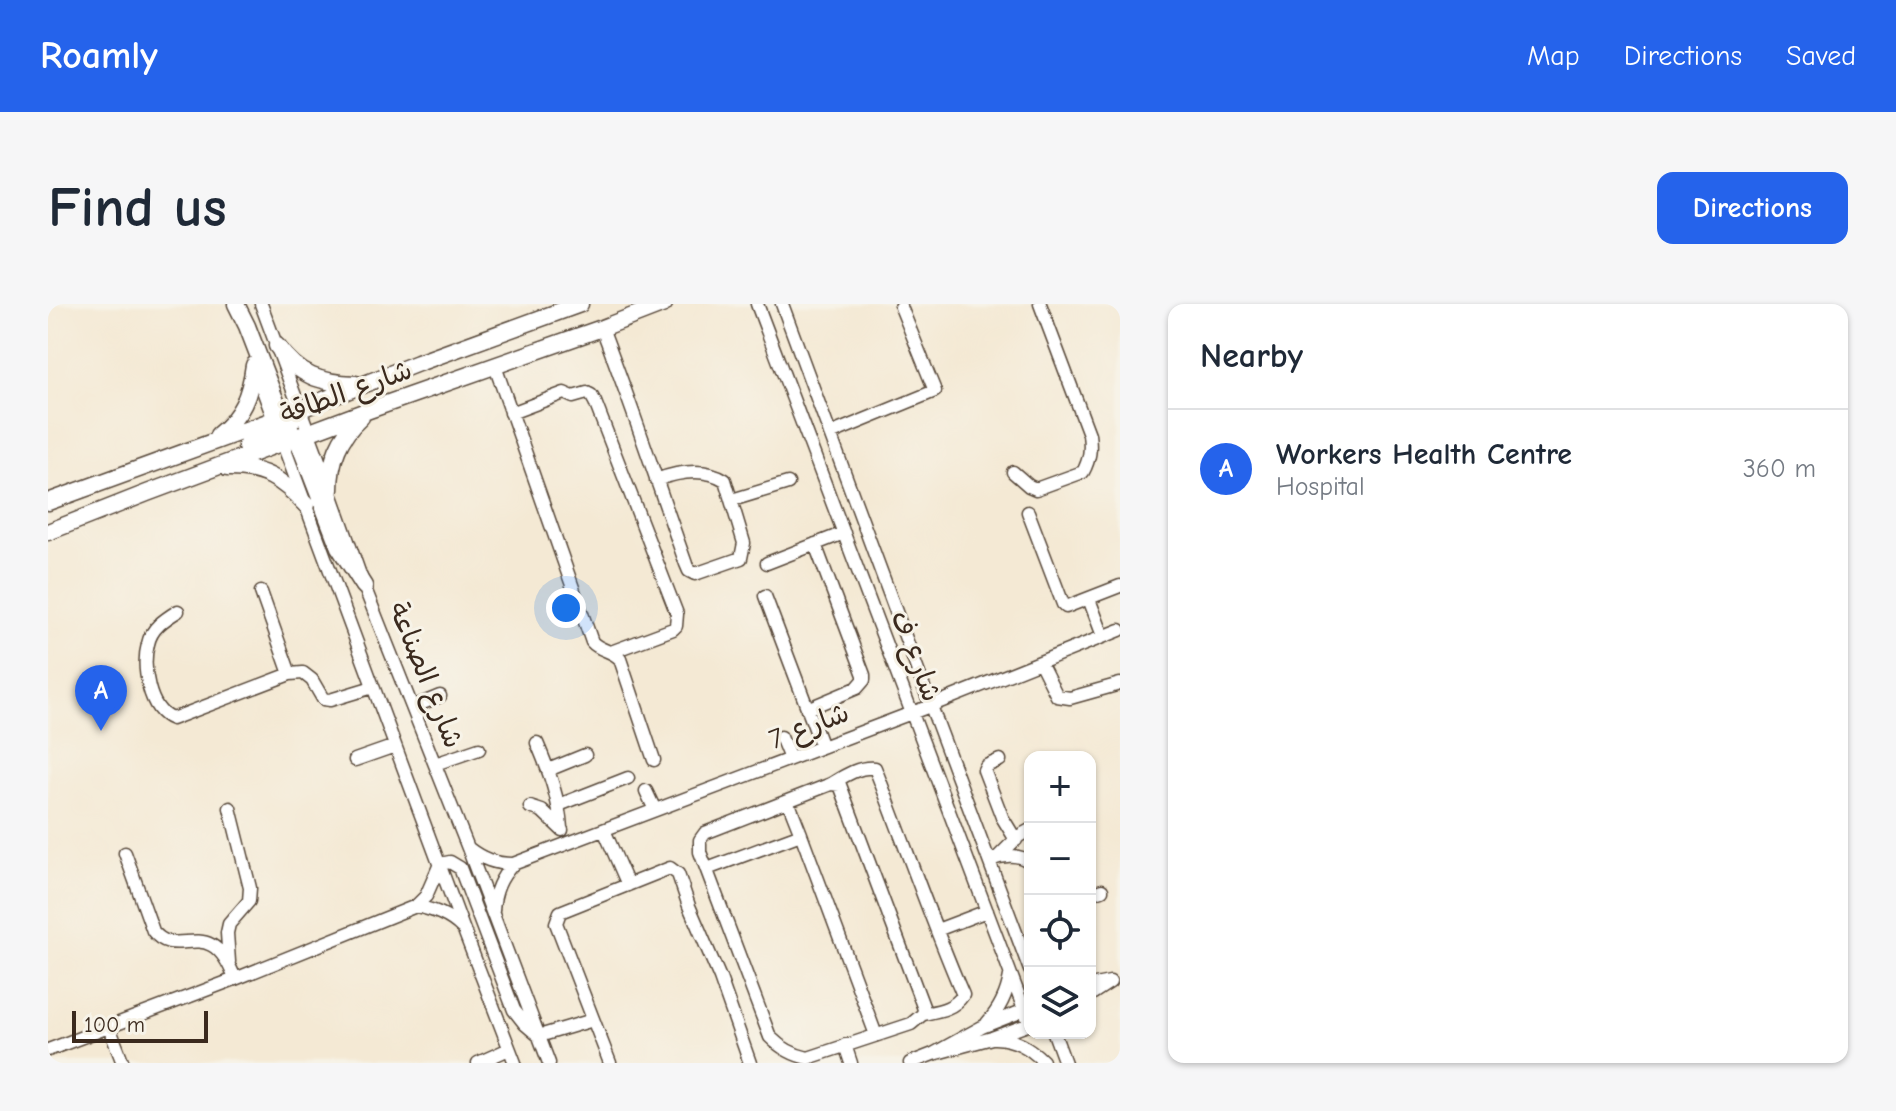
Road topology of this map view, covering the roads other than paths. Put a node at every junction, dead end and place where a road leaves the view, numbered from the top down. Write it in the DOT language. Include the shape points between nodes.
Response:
graph roads {
  1 [pos="234,304"];
  2 [pos="261,304"];
  3 [pos="580,304"];
  4 [pos="664,304"];
  5 [pos="757,304"];
  6 [pos="782,304"];
  7 [pos="1040,304"];
  8 [pos="901,307"];
  9 [pos="602,328"];
  10 [pos="277,346"];
  11 [pos="418,363"];
  12 [pos="254,365"];
  13 [pos="495,366"];
  14 [pos="366,384"];
  15 [pos="369,410"];
  16 [pos="511,413"];
  17 [pos="291,427"];
  18 [pos="830,434"];
  19 [pos="206,444"];
  20 [pos="213,469"];
  21 [pos="1013,472"];
  22 [pos="656,480"];
  23 [pos="788,483"];
  24 [pos="330,490"];
  25 [pos="147,493"];
  26 [pos="732,500"];
  27 [pos="48,502"];
  28 [pos="306,505"];
  29 [pos="1028,512"];
  30 [pos="48,532"];
  31 [pos="844,533"];
  32 [pos="815,544"];
  33 [pos="767,563"];
  34 [pos="364,586"];
  35 [pos="1120,586"];
  36 [pos="261,592"];
  37 [pos="765,596"];
  38 [pos="1089,599"];
  39 [pos="178,611"];
  40 [pos="1120,630"];
  41 [pos="1103,636"];
  42 [pos="611,652"];
  43 [pos="1040,662"];
  44 [pos="290,674"];
  45 [pos="1120,684"];
  46 [pos="373,687"];
  47 [pos="440,696"];
  48 [pos="930,706"];
  49 [pos="413,707"];
  50 [pos="807,709"];
  51 [pos="912,712"];
  52 [pos="781,737"];
  53 [pos="537,743"];
  54 [pos="395,746"];
  55 [pos="822,747"];
  56 [pos="479,749"];
  57 [pos="585,755"];
  58 [pos="790,759"];
  59 [pos="355,760"];
  60 [pos="654,760"];
  61 [pos="1000,760"];
  62 [pos="435,764"];
  63 [pos="549,772"];
  64 [pos="628,778"];
  65 [pos="831,784"];
  66 [pos="646,791"];
  67 [pos="788,801"];
  68 [pos="559,805"];
  69 [pos="530,807"];
  70 [pos="230,808"];
  71 [pos="655,810"];
  72 [pos="561,828"];
  73 [pos="604,830"];
  74 [pos="1024,833"];
  75 [pos="801,834"];
  76 [pos="1016,840"];
  77 [pos="568,843"];
  78 [pos="468,848"];
  79 [pos="125,853"];
  80 [pos="994,858"];
  81 [pos="1024,858"];
  82 [pos="440,864"];
  83 [pos="513,864"];
  84 [pos="707,869"];
  85 [pos="628,885"];
  86 [pos="416,906"];
  87 [pos="987,911"];
  88 [pos="494,922"];
  89 [pos="463,928"];
  90 [pos="937,930"];
  91 [pos="1024,951"];
  92 [pos="229,962"];
  93 [pos="1010,972"];
  94 [pos="235,979"];
  95 [pos="1115,980"];
  96 [pos="1096,991"];
  97 [pos="1024,1002"];
  98 [pos="1024,1010"];
  99 [pos="923,1014"];
  100 [pos="593,1020"];
  101 [pos="1024,1026"];
  102 [pos="109,1027"];
  103 [pos="982,1027"];
  104 [pos="876,1035"];
  105 [pos="539,1036"];
  106 [pos="992,1038"];
  107 [pos="1035,1039"];
  108 [pos="1056,1039"];
  109 [pos="1064,1039"];
  110 [pos="845,1045"];
  111 [pos="509,1049"];
  112 [pos="48,1050"];
  113 [pos="933,1054"];
  114 [pos="1064,1061"];
  115 [pos="1044,1062"];
  116 [pos="123,1063"];
  117 [pos="478,1063"];
  118 [pos="515,1063"];
  119 [pos="549,1063"];
  120 [pos="610,1063"];
  121 [pos="750,1063"];
  122 [pos="851,1063"];
  123 [pos="910,1063"];
  1 -- 12 [label="street, شارع الصناعة"];
  1 -- 17 [label="main road"];
  2 -- 10 [label="street, شارع الصناعة"];
  3 -- 11 [label="main road, شارع الطاقة"];
  4 -- 9 [label="main road, شارع الطاقة"];
  5 -- 31 [label="street, شارع ف"];
  6 -- 18 [label="street, شارع ف"];
  7 -- 21 [label="street" via="1089,434 1090,460 1083,472 1036,489"];
  8 -- 18 [label="street" via="935,391"];
  9 -- 13 [label="main road, شارع الطاقة"];
  9 -- 22 [label="street"];
  10 -- 14 [label="main road" via="311,377"];
  10 -- 17 [label="street, شارع الصناعة"];
  11 -- 14 [label="main road, شارع الطاقة"];
  11 -- 17 [label="main road"];
  12 -- 17 [label="street, شارع الصناعة"];
  12 -- 19 [label="main road" via="241,412"];
  13 -- 15 [label="main road, شارع الطاقة"];
  13 -- 16 [label="street"];
  14 -- 17 [label="main road, شارع الطاقة"];
  15 -- 17 [label="main road, شارع الطاقة"];
  15 -- 24 [label="main road" via="339,444"];
  16 -- 42 [label="street" via="592,642"];
  16 -- 42 [label="street" via="564,393 587,393 595,402 677,614 673,629"];
  17 -- 19 [label="main road, شارع الطاقة"];
  17 -- 20 [label="main road, شارع الطاقة"];
  17 -- 24 [label="street, شارع الصناعة"];
  17 -- 25 [label="main road" via="181,471"];
  17 -- 28 [label="street, شارع الصناعة"];
  17 -- 34 [label="main road" via="339,547"];
  18 -- 48 [label="street, شارع ف"];
  19 -- 27 [label="main road, شارع الطاقة"];
  20 -- 25 [label="main road, شارع الطاقة"];
  20 -- 28 [label="main road" via="265,473"];
  22 -- 26 [label="street" via="685,472 718,476 725,480"];
  22 -- 26 [label="street" via="686,564 695,574 741,558 744,543"];
  23 -- 26 [label="street"];
  24 -- 34 [label="street, شارع الصناعة"];
  25 -- 30 [label="main road, شارع الطاقة"];
  28 -- 46 [label="street, شارع الصناعة"];
  29 -- 38 [label="street" via="1063,604 1069,607"];
  31 -- 32 [label="street"];
  31 -- 51 [label="street, شارع ف"];
  32 -- 33 [label="street"];
  32 -- 50 [label="street" via="864,680"];
  34 -- 49 [label="street, شارع الصناعة"];
  35 -- 38 [label="street"];
  36 -- 44 [label="street"];
  37 -- 50 [label="street"];
  38 -- 41 [label="street"];
  39 -- 44 [label="street" via="160,623 148,642 148,686 164,716 172,719"];
  40 -- 41 [label="street, شارع 7"];
  41 -- 43 [label="street, شارع 7"];
  42 -- 60 [label="street" via="620,659"];
  43 -- 45 [label="street" via="1057,696 1070,698"];
  43 -- 48 [label="street, شارع 7"];
  44 -- 46 [label="street" via="303,673 323,699"];
  46 -- 54 [label="street, شارع الصناعة"];
  47 -- 49 [label="street"];
  48 -- 51 [label="street, شارع 7"];
  48 -- 80 [label="street, شارع ف"];
  49 -- 62 [label="street, شارع الصناعة"];
  50 -- 55 [label="street"];
  51 -- 55 [label="street, شارع 7"];
  51 -- 87 [label="street, شارع ف"];
  52 -- 58 [label="street"];
  53 -- 63 [label="street"];
  54 -- 59 [label="street"];
  54 -- 82 [label="street, شارع الصناعة"];
  55 -- 58 [label="street, شارع 7"];
  56 -- 62 [label="street"];
  57 -- 63 [label="street"];
  58 -- 71 [label="street, شارع 7"];
  61 -- 76 [label="street" via="984,770"];
  62 -- 78 [label="street, شارع الصناعة"];
  63 -- 68 [label="street"];
  64 -- 68 [label="street"];
  65 -- 67 [label="street"];
  65 -- 90 [label="street" via="875,768"];
  65 -- 99 [label="street" via="840,785"];
  66 -- 71 [label="street"];
  67 -- 75 [label="street"];
  67 -- 84 [label="street" via="705,833 700,852"];
  68 -- 72 [label="street"];
  69 -- 72 [label="street"];
  70 -- 92 [label="street" via="250,888 249,901 229,924"];
  71 -- 73 [label="street, شارع 7"];
  72 -- 77 [label="street"];
  73 -- 77 [label="street, شارع 7"];
  73 -- 85 [label="street"];
  74 -- 76 [label="street"];
  75 -- 84 [label="street"];
  75 -- 104 [label="street"];
  76 -- 80 [label="street"];
  77 -- 83 [label="street, شارع 7"];
  78 -- 83 [label="street" via="494,862"];
  78 -- 88 [label="street, شارع الصناعة"];
  79 -- 92 [label="street" via="160,940 209,943"];
  80 -- 81 [label="street"];
  80 -- 91 [label="street, شارع ف"];
  82 -- 86 [label="street"];
  82 -- 89 [label="street, شارع الصناعة"];
  82 -- 105 [label="street" via="460,868 514,1010"];
  83 -- 88 [label="street" via="494,897"];
  84 -- 110 [label="street" via="770,1037 808,1058"];
  85 -- 100 [label="street" via="560,912 556,923"];
  85 -- 121 [label="street" via="670,868 678,874"];
  86 -- 89 [label="street" via="453,918"];
  86 -- 94 [label="street"];
  87 -- 90 [label="street"];
  87 -- 93 [label="street, شارع ف"];
  88 -- 105 [label="street, شارع الصناعة"];
  89 -- 111 [label="street, شارع الصناعة"];
  90 -- 99 [label="street" via="963,995 958,1003"];
  92 -- 94 [label="street"];
  93 -- 97 [label="street, شارع ف"];
  93 -- 103 [label="street" via="1002,1003"];
  94 -- 102 [label="street"];
  95 -- 96 [label="street"];
  98 -- 103 [label="street"];
  99 -- 104 [label="street" via="911,1024"];
  100 -- 105 [label="street"];
  100 -- 120 [label="street"];
  101 -- 106 [label="street"];
  102 -- 112 [label="street"];
  102 -- 116 [label="street"];
  103 -- 113 [label="street"];
  104 -- 110 [label="street"];
  105 -- 119 [label="street, شارع الصناعة"];
  106 -- 113 [label="street"];
  106 -- 115 [label="street" via="1020,1043"];
  107 -- 115 [label="street"];
  108 -- 114 [label="street"];
  109 -- 114 [label="street"];
  110 -- 122 [label="street"];
  111 -- 117 [label="street"];
  111 -- 118 [label="street, شارع الصناعة"];
  113 -- 123 [label="street"];
}
